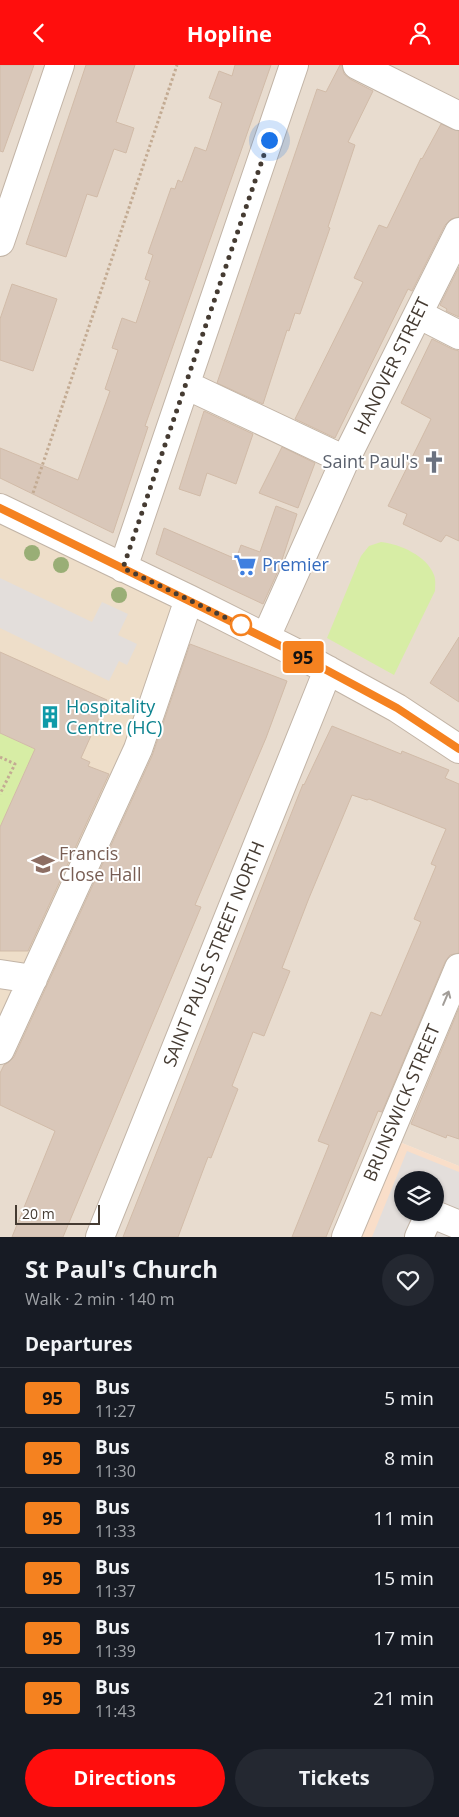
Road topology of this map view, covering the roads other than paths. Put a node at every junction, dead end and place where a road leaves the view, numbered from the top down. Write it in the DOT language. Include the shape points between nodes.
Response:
graph roads {
  1 [pos="60,65"];
  2 [pos="294,65"];
  3 [pos="357,65"];
  4 [pos="459,116"];
  5 [pos="459,232"];
  6 [pos="0,242"];
  7 [pos="418,314"];
  8 [pos="459,335"];
  9 [pos="186,385"];
  10 [pos="345,461"];
  11 [pos="0,508"];
  12 [pos="123,568"];
  13 [pos="188,599"];
  14 [pos="266,637"];
  15 [pos="328,670"];
  16 [pos="459,749"];
  17 [pos="459,968"];
  18 [pos="0,974"];
  19 [pos="33,979"];
  20 [pos="0,1050"];
  21 [pos="459,1225"];
  22 [pos="100,1237"];
  23 [pos="346,1237"];
  24 [pos="420,1237"];
  1 -- 6 [label="street"];
  2 -- 9 [label="street"];
  3 -- 4 [label="street"];
  5 -- 7 [label="street, HANOVER STREET"];
  7 -- 8 [label="street"];
  7 -- 10 [label="street, HANOVER STREET"];
  9 -- 10 [label="street"];
  9 -- 12 [label="street"];
  10 -- 14 [label="street, HANOVER STREET"];
  11 -- 12 [label="street"];
  12 -- 13 [label="street"];
  13 -- 14 [label="street"];
  13 -- 19 [label="street" via="138,749"];
  14 -- 15 [label="street"];
  15 -- 16 [label="street" via="397,708"];
  15 -- 22 [label="street, SAINT PAULS STREET NORTH"];
  23 -- 17 [label="street, BRUNSWICK STREET, one-way"];
  18 -- 19 [label="street"];
  19 -- 20 [label="street"];
  21 -- 24 [label="street" via="430,1213"];
}
